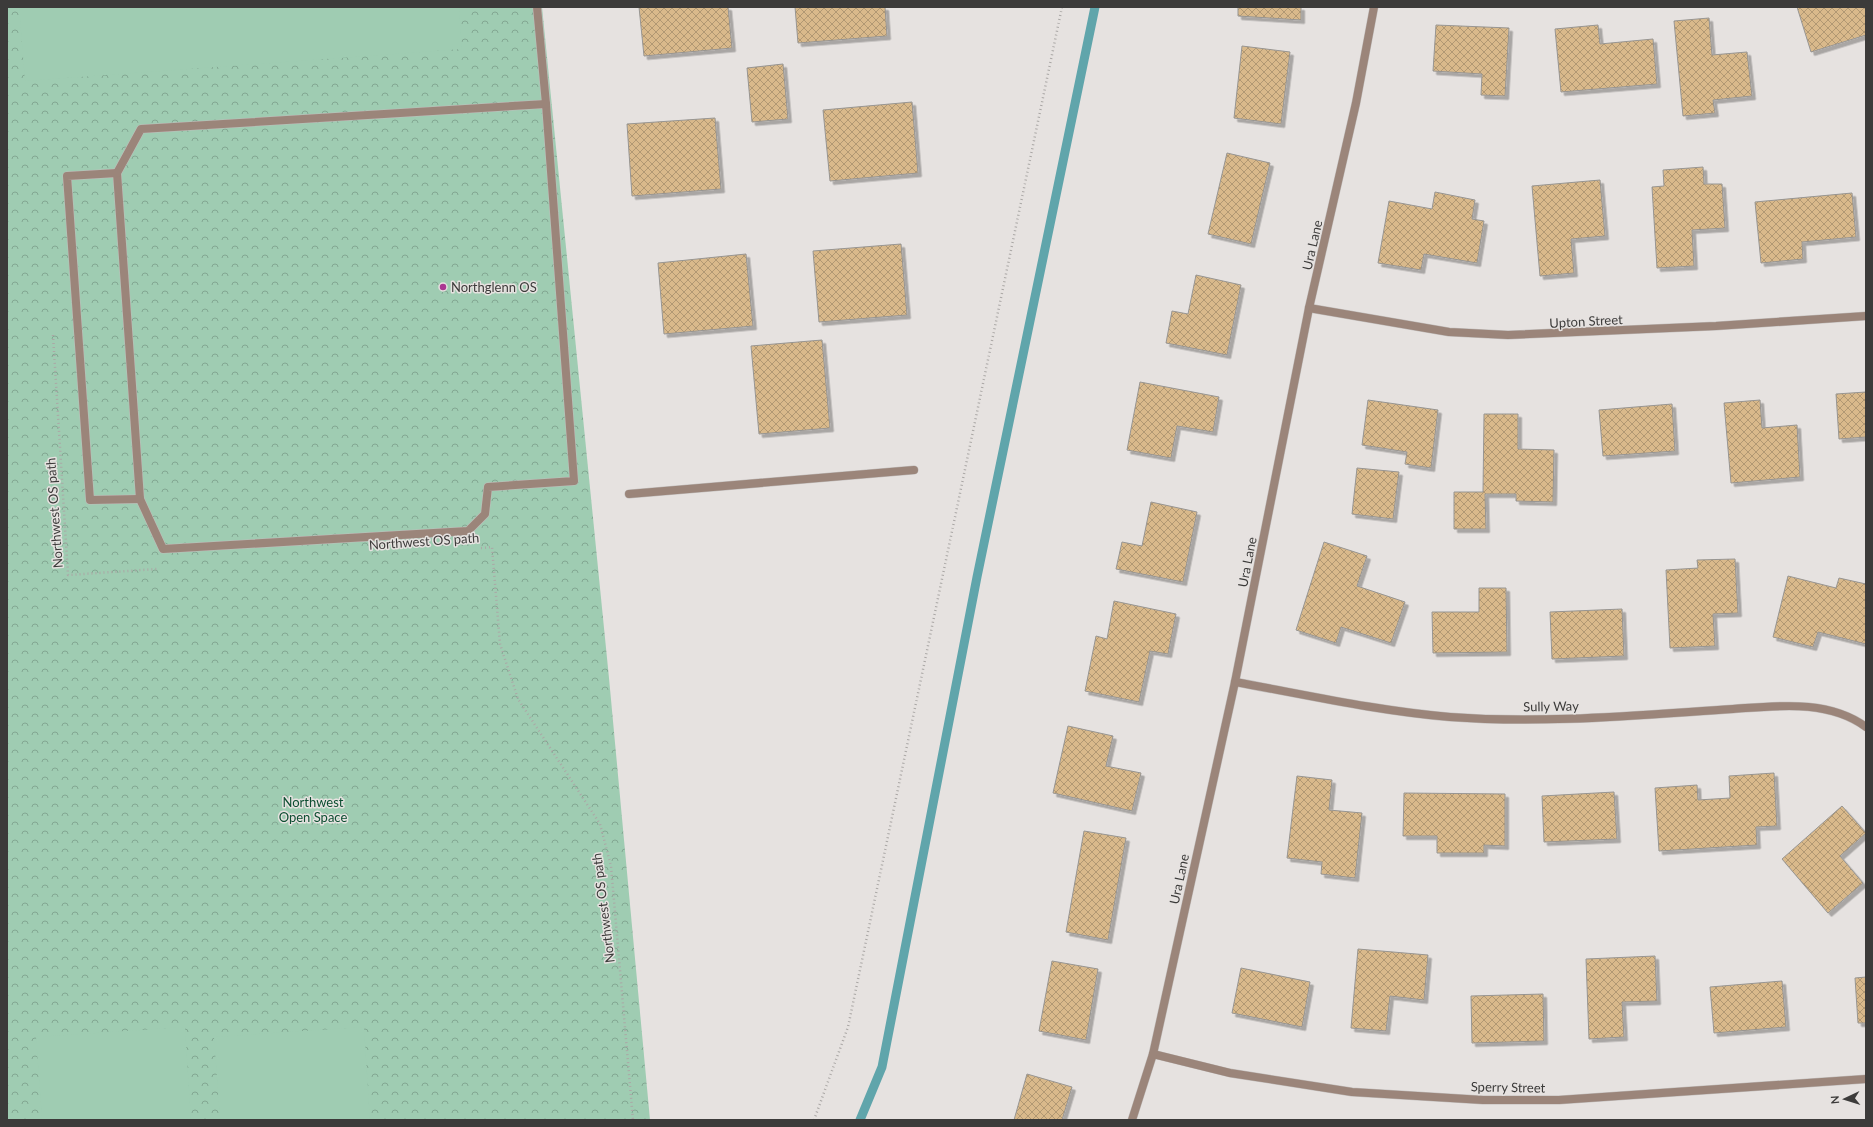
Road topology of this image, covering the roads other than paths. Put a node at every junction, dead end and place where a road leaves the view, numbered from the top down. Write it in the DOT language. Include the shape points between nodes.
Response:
graph roads {
  1 [pos="537,7"];
  2 [pos="1374,7"];
  3 [pos="546,104"];
  4 [pos="117,173"];
  5 [pos="1310,308"];
  6 [pos="1866,316"];
  7 [pos="914,470"];
  8 [pos="629,494"];
  9 [pos="140,499"];
  10 [pos="1235,682"];
  11 [pos="1866,727"];
  12 [pos="1153,1054"];
  13 [pos="1866,1079"];
  14 [pos="1132,1120"];
  1 -- 3 [label="street"];
  2 -- 5 [label="street, Ura Lane" via="1356,103"];
  3 -- 4 [label="street" via="141,129"];
  3 -- 9 [label="street" via="574,481 488,487 485,514 468,531 163,549"];
  4 -- 9 [label="street"];
  4 -- 9 [label="street" via="67,176 67,184 90,500"];
  5 -- 6 [label="street, Upton Street" via="1449,332 1508,335 1716,326"];
  5 -- 10 [label="street, Ura Lane"];
  7 -- 8 [label="street"];
  10 -- 11 [label="street, Sully Way" via="1387,710 1452,717 1591,717 1789,706 1834,710"];
  10 -- 12 [label="street, Ura Lane"];
  12 -- 13 [label="street, Sperry Street" via="1230,1073 1352,1092 1484,1100 1559,1100"];
  12 -- 14 [label="street, Ura Lane"];
}
